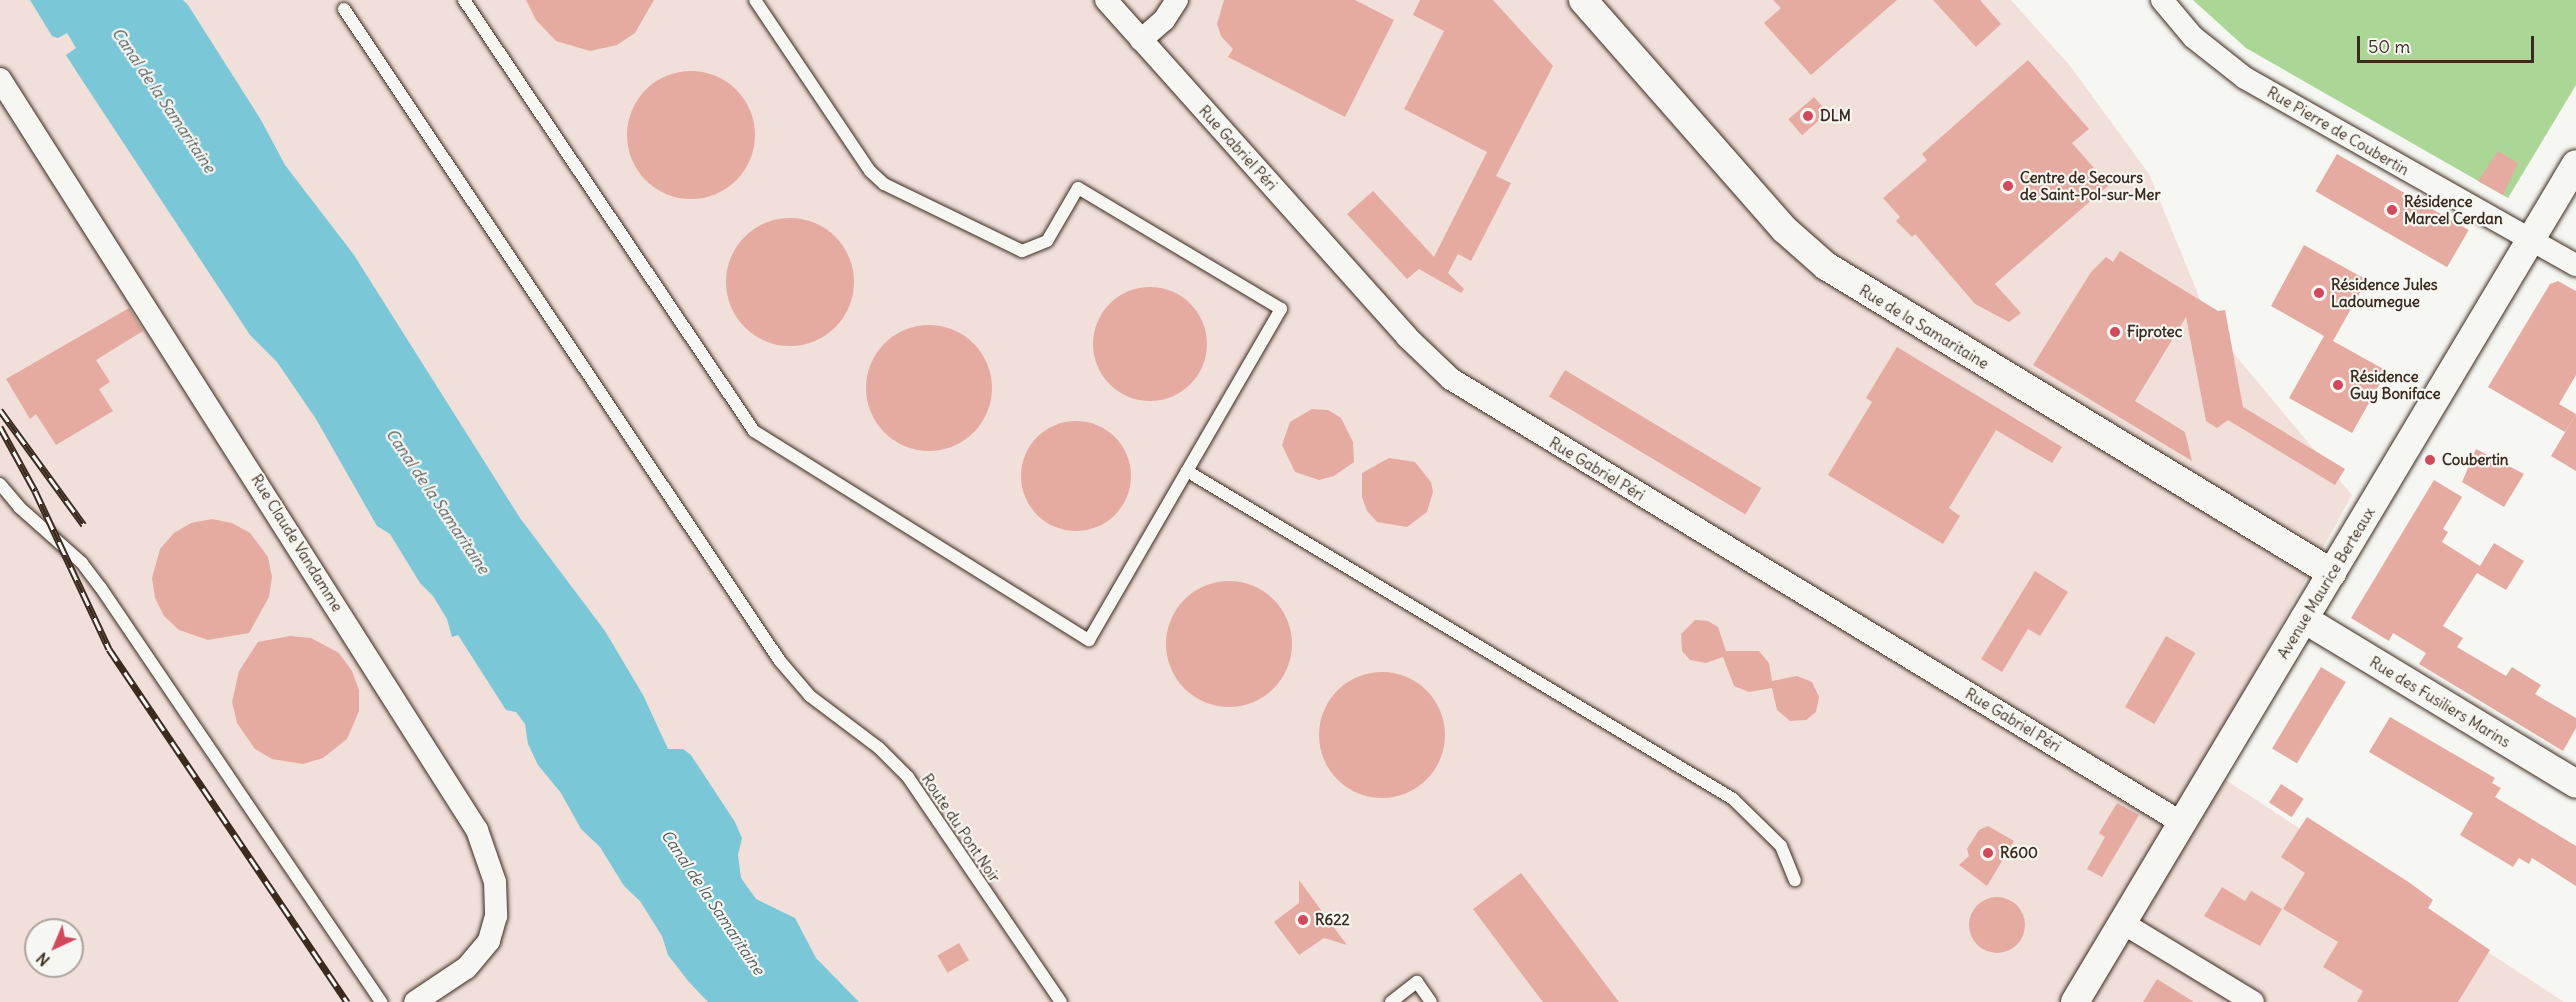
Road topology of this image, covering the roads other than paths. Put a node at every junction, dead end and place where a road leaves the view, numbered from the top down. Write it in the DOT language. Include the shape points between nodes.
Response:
graph roads {
  1 [pos="464,0"];
  2 [pos="755,0"];
  3 [pos="1106,0"];
  4 [pos="1177,0"];
  5 [pos="1583,0"];
  6 [pos="2162,0"];
  7 [pos="344,9"];
  8 [pos="1141,40"];
  9 [pos="0,79"];
  10 [pos="2576,164"];
  11 [pos="2531,240"];
  12 [pos="2576,265"];
  13 [pos="1187,471"];
  14 [pos="0,484"];
  15 [pos="2332,573"];
  16 [pos="2304,619"];
  17 [pos="2574,779"];
  18 [pos="2182,823"];
  19 [pos="1795,880"];
  20 [pos="2122,923"];
  21 [pos="381,1002"];
  22 [pos="416,1002"];
  23 [pos="1061,1002"];
  24 [pos="1391,1002"];
  25 [pos="1431,1002"];
  26 [pos="2075,1002"];
  27 [pos="2253,1002"];
  1 -- 13 [label="lane" via="738,412 770,443 1089,639"];
  2 -- 13 [label="lane" via="870,171 884,184 1022,251 1047,241 1078,188 1281,309"];
  3 -- 8 [label="street, Rue Gabriel Péri"];
  4 -- 8 [label="street" via="1164,20"];
  5 -- 15 [label="street, Rue de la Samaritaine" via="1784,229 1826,266"];
  6 -- 11 [label="street, Rue Pierre de Coubertin" via="2193,37 2238,74"];
  7 -- 23 [label="lane, Route du Pont Noir" via="780,661 810,696 879,748 908,777"];
  8 -- 18 [label="street, Rue Gabriel Péri" via="1407,337 1461,387"];
  9 -- 22 [label="street, Rue Claude Vandamme" via="477,830 491,867 496,898 489,941 466,969"];
  10 -- 11 [label="street, Avenue Maurice Berteaux"];
  11 -- 12 [label="street, Rue Pierre de Coubertin"];
  11 -- 15 [label="street, Avenue Maurice Berteaux"];
  13 -- 19 [label="lane" via="1733,799 1781,846"];
  14 -- 21 [label="lane" via="19,507 82,563 101,588"];
  15 -- 16 [label="street, Avenue Maurice Berteaux"];
  16 -- 17 [label="street, Rue des Fusiliers Marins"];
  16 -- 18 [label="street, Avenue Maurice Berteaux"];
  18 -- 20 [label="street, Avenue Maurice Berteaux"];
  20 -- 26 [label="street, Avenue Maurice Berteaux"];
  20 -- 27 [label="street"];
  24 -- 25 [label="lane" via="1417,982"];
}
